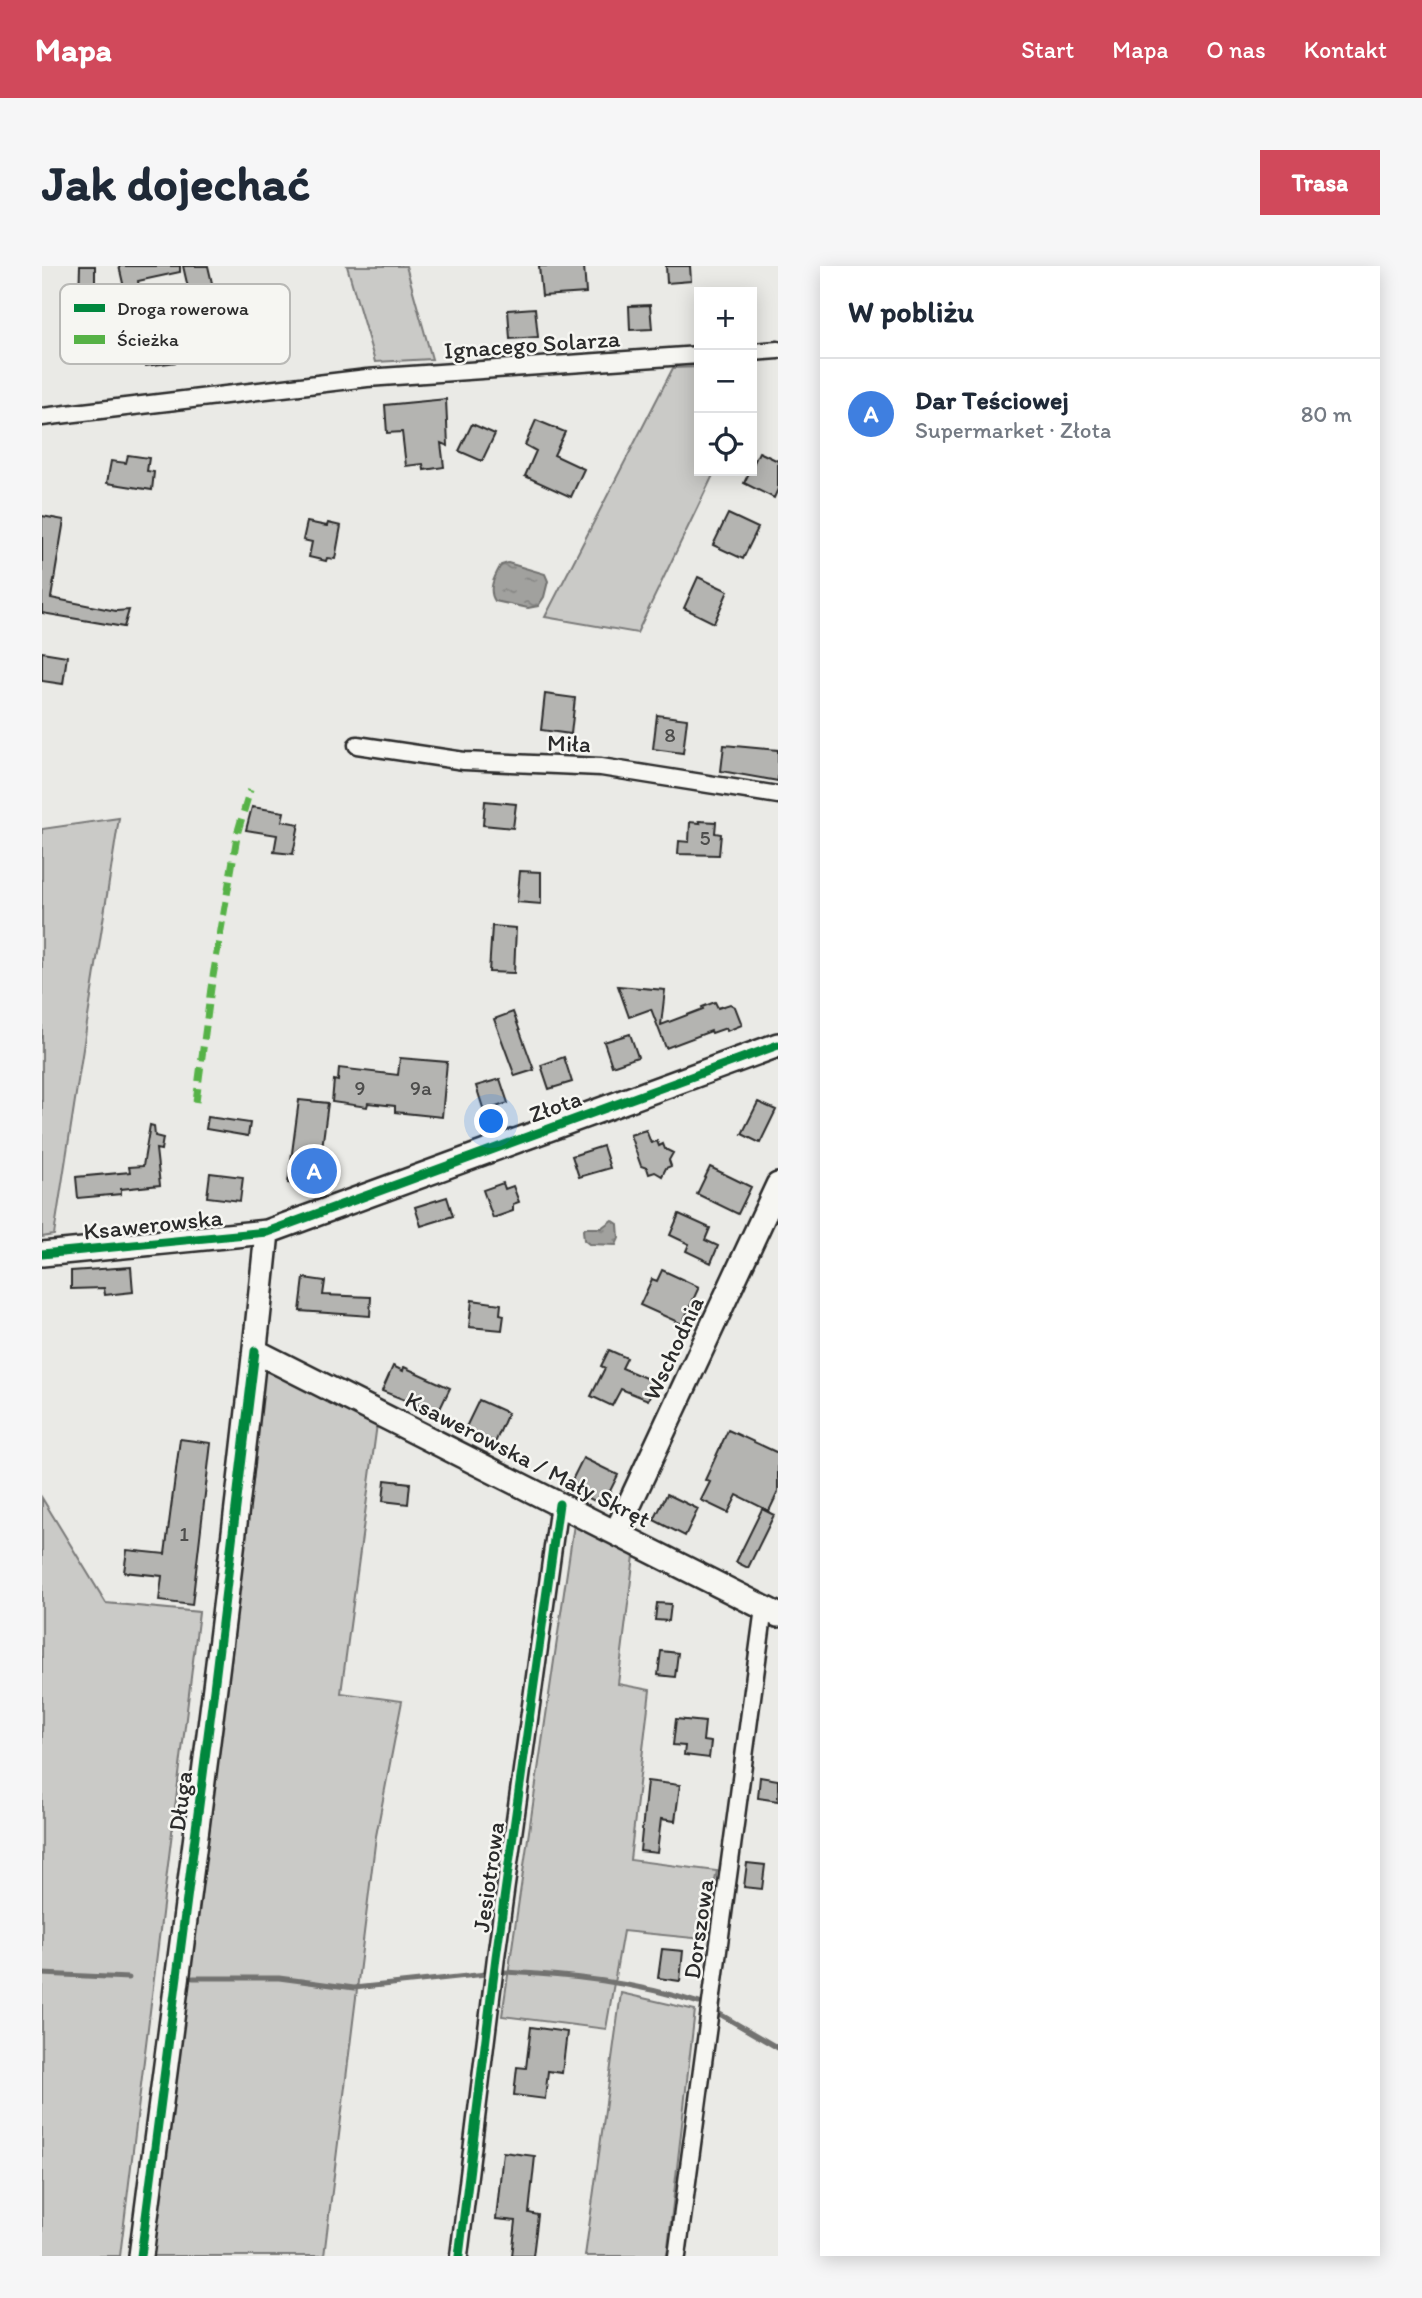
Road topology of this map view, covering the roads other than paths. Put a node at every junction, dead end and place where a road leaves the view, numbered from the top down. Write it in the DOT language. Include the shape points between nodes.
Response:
graph roads {
  1 [pos="778,351"];
  2 [pos="757,352"];
  3 [pos="694,355"];
  4 [pos="42,417"];
  5 [pos="357,745"];
  6 [pos="778,795"];
  7 [pos="778,1045"];
  8 [pos="778,1185"];
  9 [pos="267,1232"];
  10 [pos="42,1254"];
  11 [pos="255,1351"];
  12 [pos="559,1504"];
  13 [pos="616,1533"];
  14 [pos="771,1611"];
  15 [pos="141,2256"];
  16 [pos="460,2256"];
  17 [pos="677,2256"];
  1 -- 2 [label="street"];
  3 -- 4 [label="street, Ignacego Solarza" via="367,377"];
  5 -- 6 [label="street, Miła" via="464,761 608,768"];
  7 -- 9 [label="street, Złota"];
  8 -- 13 [label="street, Wschodnia"];
  9 -- 10 [label="street, Ksawerowska"];
  9 -- 11 [label="street, Długa"];
  11 -- 12 [label="street, Ksawerowska / Mały Skręt"];
  11 -- 15 [label="street, Długa"];
  12 -- 13 [label="street, Ksawerowska / Mały Skręt"];
  12 -- 16 [label="street, Jesiotrowa"];
  13 -- 14 [label="street, Ksawerowska / Mały Skręt"];
  14 -- 17 [label="street, Dorszowa"];
}
